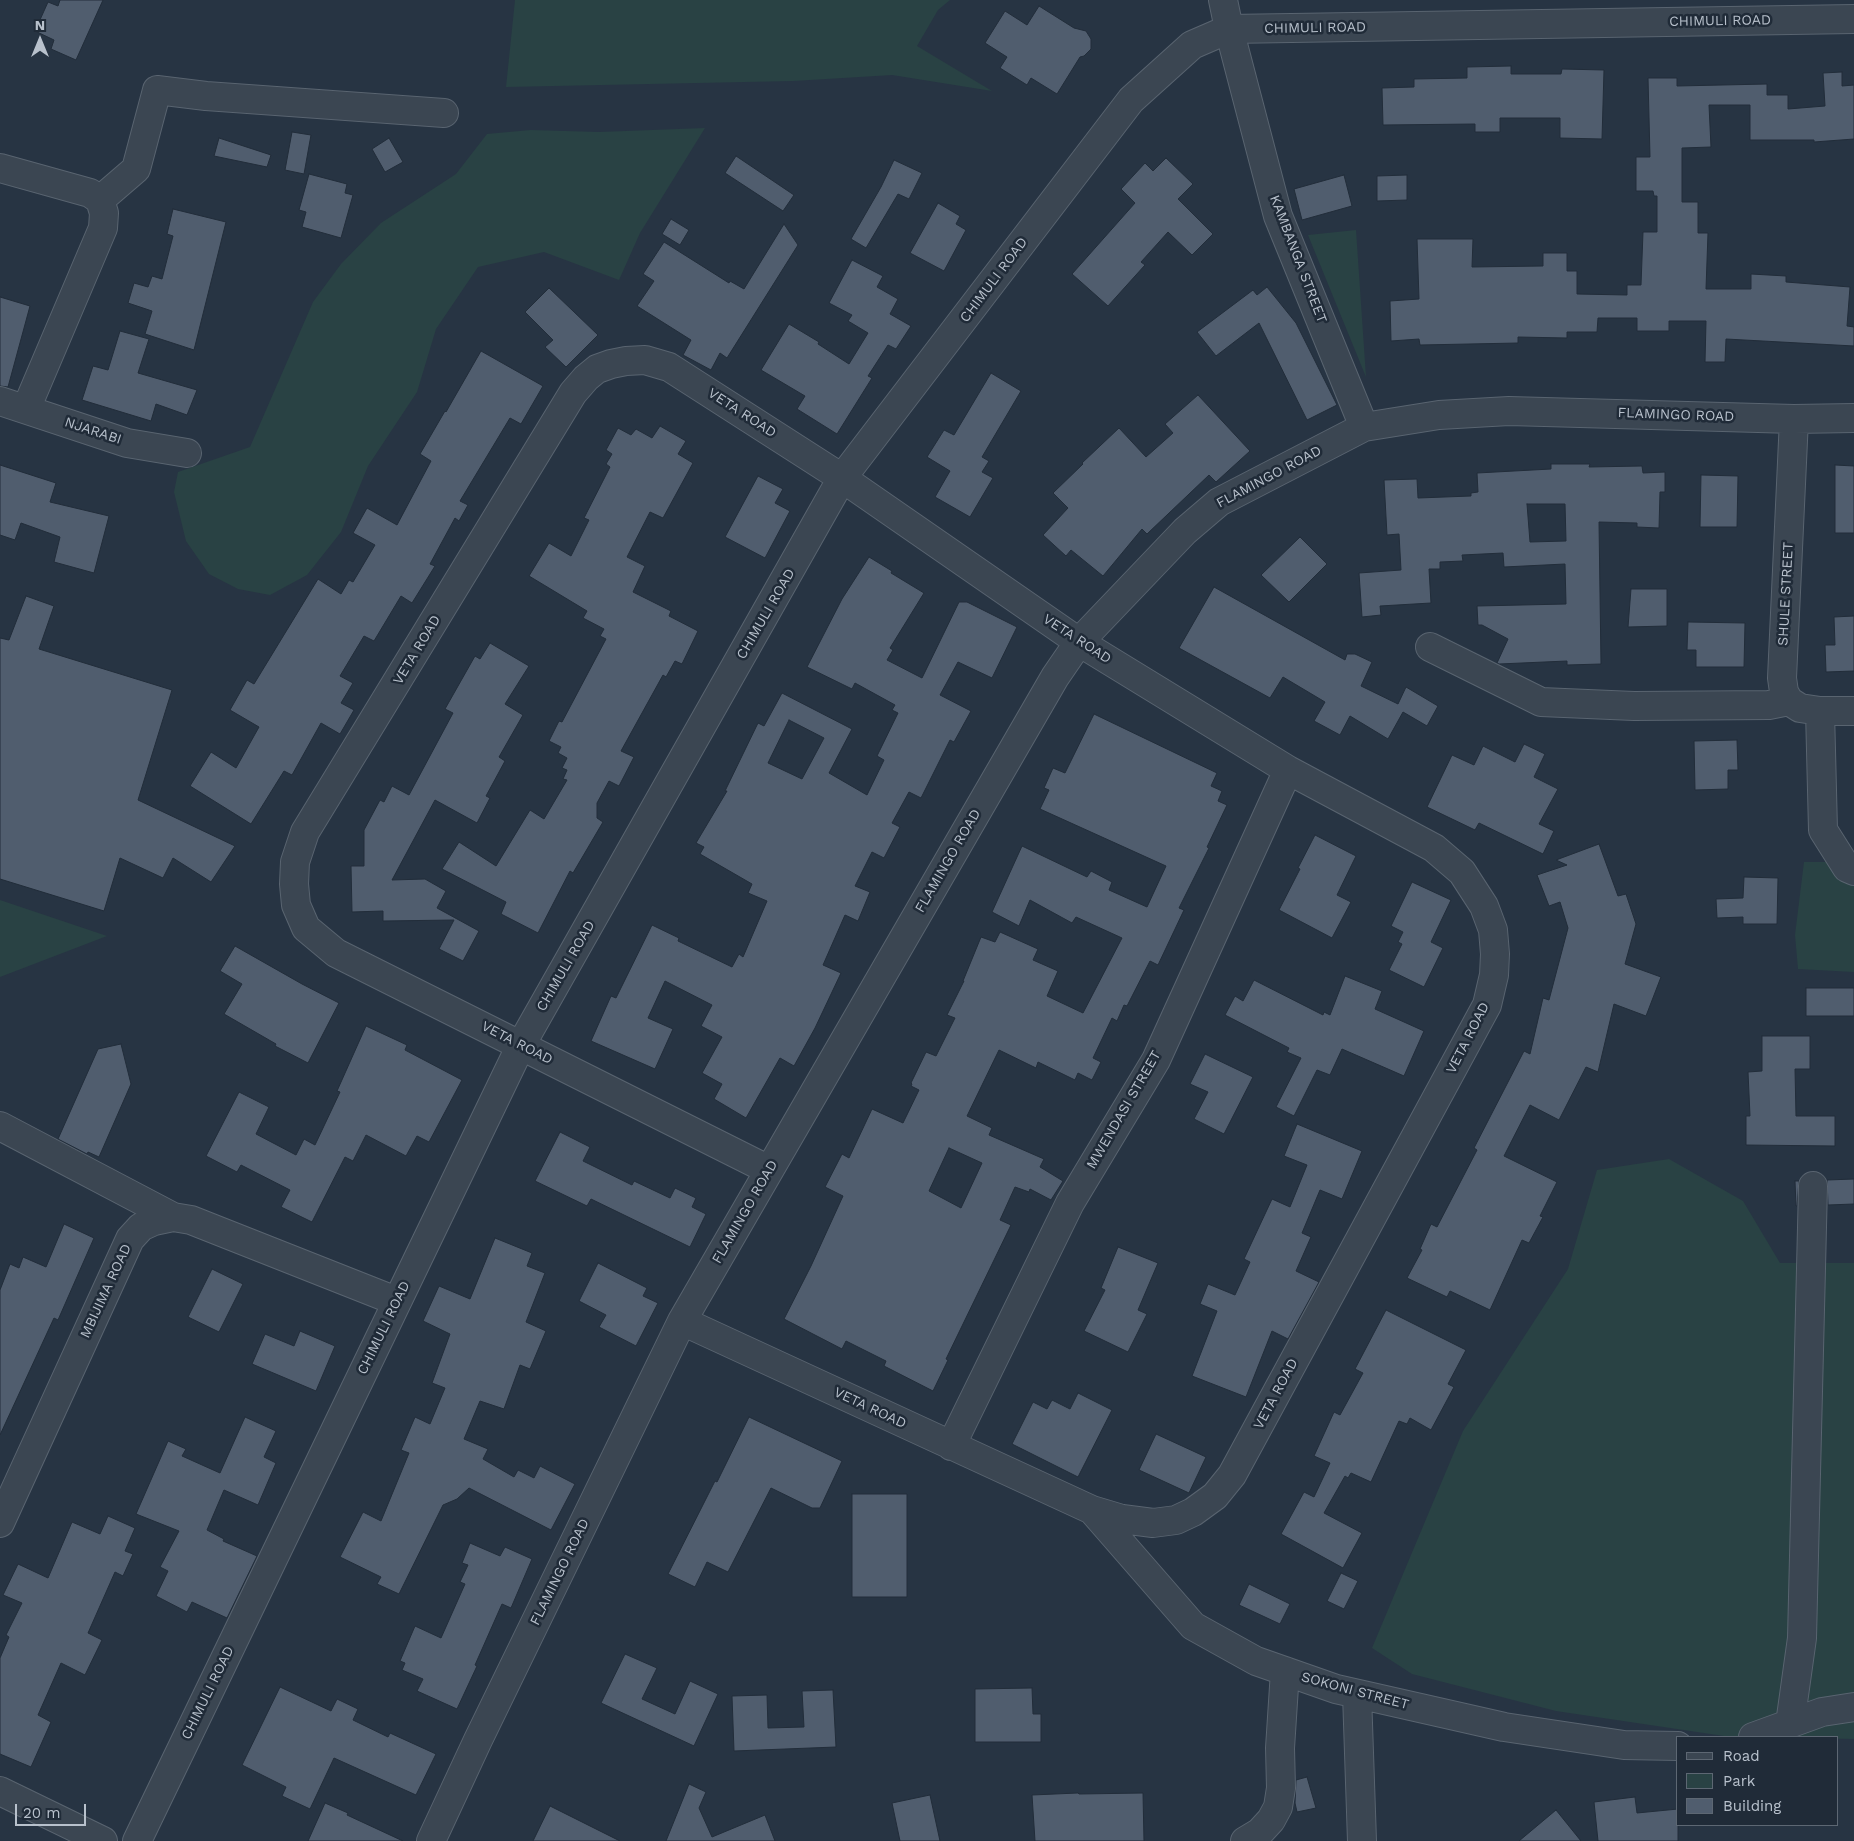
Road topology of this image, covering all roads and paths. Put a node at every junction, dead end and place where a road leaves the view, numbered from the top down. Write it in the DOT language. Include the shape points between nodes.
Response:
graph roads {
  1 [pos="1223,0"];
  2 [pos="1854,19"];
  3 [pos="1229,29"];
  4 [pos="444,113"];
  5 [pos="0,168"];
  6 [pos="100,200"];
  7 [pos="0,401"];
  8 [pos="26,409"];
  9 [pos="1854,418"];
  10 [pos="1794,419"];
  11 [pos="1364,427"];
  12 [pos="187,453"];
  13 [pos="842,478"];
  14 [pos="1079,642"];
  15 [pos="1430,646"];
  16 [pos="1789,701"];
  17 [pos="1820,711"];
  18 [pos="1854,711"];
  19 [pos="1288,770"];
  20 [pos="1854,871"];
  21 [pos="521,1045"];
  22 [pos="0,1126"];
  23 [pos="769,1170"];
  24 [pos="1813,1186"];
  25 [pos="172,1217"];
  26 [pos="396,1301"];
  27 [pos="682,1321"];
  28 [pos="951,1446"];
  29 [pos="1092,1510"];
  30 [pos="0,1523"];
  31 [pos="1285,1671"];
  32 [pos="1357,1694"];
  33 [pos="1854,1707"];
  34 [pos="1790,1724"];
  35 [pos="1756,1736"];
  36 [pos="1676,1746"];
  37 [pos="0,1791"];
  38 [pos="103,1841"];
  39 [pos="137,1841"];
  40 [pos="431,1841"];
  41 [pos="1245,1841"];
  42 [pos="1362,1841"];
  1 -- 3 [label="street, KAMBANGA STREET"];
  2 -- 3 [label="street, CHIMULI ROAD"];
  3 -- 11 [label="street, KAMBANGA STREET" via="1278,216"];
  3 -- 13 [label="street, CHIMULI ROAD" via="1192,45 1131,100"];
  4 -- 6 [label="street" via="157,90 136,169"];
  5 -- 6 [label="street" via="72,187"];
  6 -- 8 [label="street" via="104,213 103,228"];
  7 -- 8 [label="street, NJARABI"];
  8 -- 12 [label="street, NJARABI" via="127,442"];
  9 -- 10 [label="street, FLAMINGO ROAD"];
  10 -- 11 [label="street, FLAMINGO ROAD" via="1509,411 1439,415"];
  10 -- 16 [label="street, SHULE STREET" via="1782,678"];
  11 -- 14 [label="street, FLAMINGO ROAD" via="1218,502 1185,531"];
  13 -- 14 [label="street, VETA ROAD"];
  13 -- 21 [label="street, CHIMULI ROAD"];
  13 -- 21 [label="street, VETA ROAD" via="669,367 645,360 626,361 597,369 573,393 305,832 295,862 294,884 296,905 306,928 336,953"];
  14 -- 19 [label="street, VETA ROAD"];
  14 -- 23 [label="street, FLAMINGO ROAD" via="1055,677"];
  15 -- 16 [label="street" via="1541,702 1644,706 1769,705"];
  16 -- 17 [label="street" via="1800,708"];
  17 -- 18 [label="street"];
  17 -- 20 [label="street" via="1823,830 1847,868"];
  19 -- 28 [label="street, MWENDASI STREET" via="1156,1060 1070,1203"];
  19 -- 29 [label="street, VETA ROAD" via="1434,848 1462,872 1484,906 1493,930 1494,975 1487,1005 1232,1475 1215,1496 1176,1520 1153,1523 1122,1519"];
  21 -- 23 [label="street, VETA ROAD"];
  21 -- 26 [label="street, CHIMULI ROAD"];
  22 -- 25 [label="street"];
  23 -- 27 [label="street, FLAMINGO ROAD"];
  24 -- 34 [label="street" via="1802,1638"];
  25 -- 26 [label="street, MBIJIMA ROAD" via="191,1220"];
  25 -- 30 [label="street, MBIJIMA ROAD" via="154,1221 130,1239"];
  26 -- 39 [label="street, CHIMULI ROAD"];
  27 -- 28 [label="street, VETA ROAD"];
  27 -- 40 [label="street, FLAMINGO ROAD"];
  28 -- 29 [label="street, VETA ROAD"];
  29 -- 31 [label="street, SOKONI STREET" via="1193,1626 1256,1661"];
  31 -- 32 [label="street, SOKONI STREET"];
  31 -- 41 [label="street" via="1280,1748 1282,1788 1278,1807 1260,1832"];
  32 -- 36 [label="street, SOKONI STREET" via="1504,1727 1624,1745"];
  32 -- 42 [label="street"];
  33 -- 34 [label="street" via="1822,1712"];
  34 -- 35 [label="street"];
  37 -- 38 [label="street"];
}
